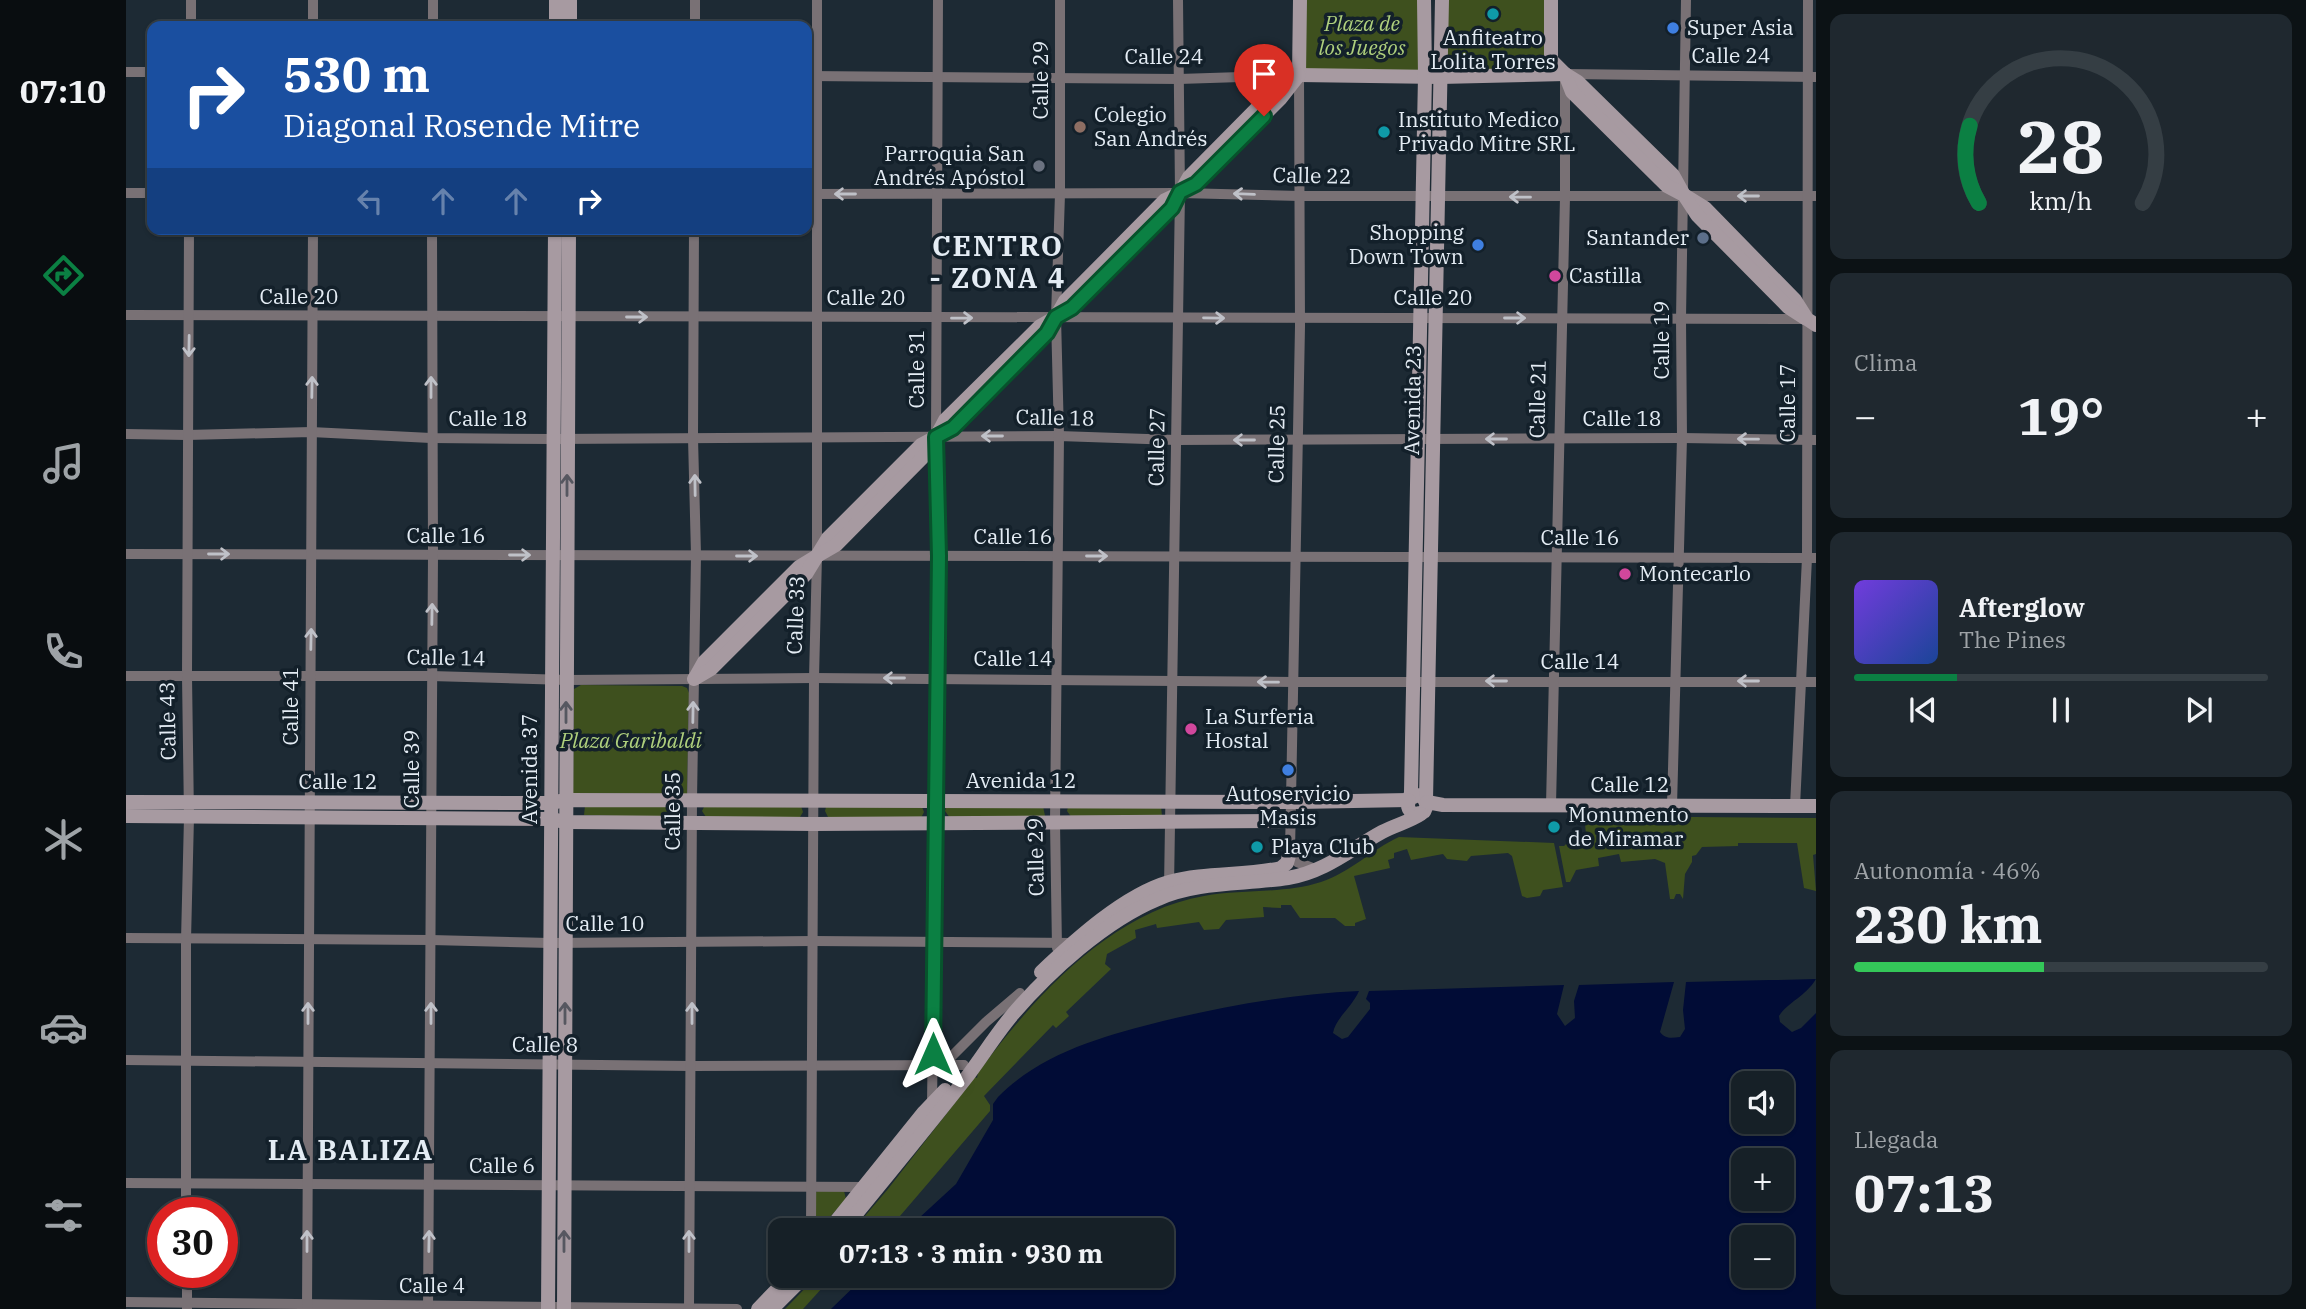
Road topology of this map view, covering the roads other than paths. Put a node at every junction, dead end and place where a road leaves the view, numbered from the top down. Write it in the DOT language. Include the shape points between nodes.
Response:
graph roads {
  1 [pos="191,0"];
  2 [pos="313,0"];
  3 [pos="433,0"];
  4 [pos="556,0"];
  5 [pos="570,0"];
  6 [pos="695,0"];
  7 [pos="817,0"];
  8 [pos="938,0"];
  9 [pos="1060,0"];
  10 [pos="1178,0"];
  11 [pos="1300,0"];
  12 [pos="1424,0"];
  13 [pos="1442,0"];
  14 [pos="1551,0"];
  15 [pos="1686,0"];
  16 [pos="1808,0"];
  17 [pos="191,21"];
  18 [pos="313,21"];
  19 [pos="433,21"];
  20 [pos="556,21"];
  21 [pos="570,21"];
  22 [pos="695,21"];
  23 [pos="126,72"];
  24 [pos="147,72"];
  25 [pos="1565,74"];
  26 [pos="1299,75"];
  27 [pos="812,76"];
  28 [pos="1433,76"];
  29 [pos="937,77"];
  30 [pos="1686,77"];
  31 [pos="1812,77"];
  32 [pos="1060,78"];
  33 [pos="1179,79"];
  34 [pos="1180,192"];
  35 [pos="126,193"];
  36 [pos="147,193"];
  37 [pos="812,194"];
  38 [pos="937,194"];
  39 [pos="1060,194"];
  40 [pos="1684,195"];
  41 [pos="1300,196"];
  42 [pos="1430,196"];
  43 [pos="1812,196"];
  44 [pos="1565,197"];
  45 [pos="189,235"];
  46 [pos="313,235"];
  47 [pos="432,235"];
  48 [pos="555,235"];
  49 [pos="568,235"];
  50 [pos="694,235"];
  51 [pos="126,315"];
  52 [pos="432,315"];
  53 [pos="190,316"];
  54 [pos="313,316"];
  55 [pos="561,316"];
  56 [pos="695,317"];
  57 [pos="817,317"];
  58 [pos="1056,317"];
  59 [pos="1428,317"];
  60 [pos="937,318"];
  61 [pos="1178,318"];
  62 [pos="1561,318"];
  63 [pos="1300,319"];
  64 [pos="1681,319"];
  65 [pos="1813,321"];
  66 [pos="1816,333"];
  67 [pos="311,432"];
  68 [pos="126,434"];
  69 [pos="187,436"];
  70 [pos="1059,436"];
  71 [pos="817,437"];
  72 [pos="936,437"];
  73 [pos="431,438"];
  74 [pos="693,438"];
  75 [pos="1682,438"];
  76 [pos="560,439"];
  77 [pos="1559,439"];
  78 [pos="1176,440"];
  79 [pos="1298,440"];
  80 [pos="1425,440"];
  81 [pos="1812,440"];
  82 [pos="126,554"];
  83 [pos="187,554"];
  84 [pos="312,554"];
  85 [pos="433,555"];
  86 [pos="560,555"];
  87 [pos="696,555"];
  88 [pos="817,556"];
  89 [pos="939,556"];
  90 [pos="1058,556"];
  91 [pos="1175,557"];
  92 [pos="1296,557"];
  93 [pos="1423,557"];
  94 [pos="1556,558"];
  95 [pos="1678,558"];
  96 [pos="1812,558"];
  97 [pos="126,676"];
  98 [pos="187,676"];
  99 [pos="310,676"];
  100 [pos="431,676"];
  101 [pos="814,678"];
  102 [pos="936,678"];
  103 [pos="694,679"];
  104 [pos="1058,679"];
  105 [pos="551,680"];
  106 [pos="567,680"];
  107 [pos="1173,680"];
  108 [pos="1421,681"];
  109 [pos="1554,681"];
  110 [pos="1676,681"];
  111 [pos="1294,682"];
  112 [pos="1801,682"];
  113 [pos="1816,682"];
  114 [pos="566,800"];
  115 [pos="692,800"];
  116 [pos="126,802"];
  117 [pos="813,802"];
  118 [pos="935,802"];
  119 [pos="1055,802"];
  120 [pos="1171,802"];
  121 [pos="1290,802"];
  122 [pos="431,803"];
  123 [pos="550,803"];
  124 [pos="1419,804"];
  125 [pos="1552,805"];
  126 [pos="1672,806"];
  127 [pos="1796,806"];
  128 [pos="1816,806"];
  129 [pos="189,809"];
  130 [pos="309,810"];
  131 [pos="126,816"];
  132 [pos="431,818"];
  133 [pos="550,819"];
  134 [pos="1290,821"];
  135 [pos="566,822"];
  136 [pos="692,822"];
  137 [pos="1170,822"];
  138 [pos="935,823"];
  139 [pos="1055,823"];
  140 [pos="813,824"];
  141 [pos="1290,852"];
  142 [pos="1319,870"];
  143 [pos="1169,889"];
  144 [pos="126,938"];
  145 [pos="309,939"];
  146 [pos="186,940"];
  147 [pos="431,940"];
  148 [pos="813,941"];
  149 [pos="693,942"];
  150 [pos="1057,942"];
  151 [pos="550,943"];
  152 [pos="565,943"];
  153 [pos="934,944"];
  154 [pos="1077,945"];
  155 [pos="1056,957"];
  156 [pos="1020,993"];
  157 [pos="126,1060"];
  158 [pos="308,1061"];
  159 [pos="186,1062"];
  160 [pos="430,1063"];
  161 [pos="549,1064"];
  162 [pos="565,1064"];
  163 [pos="812,1065"];
  164 [pos="938,1065"];
  165 [pos="964,1065"];
  166 [pos="692,1066"];
  167 [pos="934,1110"];
  168 [pos="186,1183"];
  169 [pos="126,1184"];
  170 [pos="308,1185"];
  171 [pos="430,1185"];
  172 [pos="549,1185"];
  173 [pos="564,1185"];
  174 [pos="690,1185"];
  175 [pos="811,1186"];
  176 [pos="871,1188"];
  177 [pos="186,1197"];
  178 [pos="811,1218"];
  179 [pos="841,1218"];
  180 [pos="851,1218"];
  181 [pos="187,1288"];
  182 [pos="778,1288"];
  183 [pos="793,1288"];
  184 [pos="126,1302"];
  185 [pos="187,1306"];
  186 [pos="307,1307"];
  187 [pos="428,1307"];
  188 [pos="548,1308"];
  189 [pos="564,1308"];
  190 [pos="689,1308"];
  191 [pos="737,1309"];
  192 [pos="758,1309"];
  193 [pos="772,1309"];
  1 -- 17 [label="street"];
  2 -- 18 [label="street"];
  3 -- 19 [label="street"];
  4 -- 20 [label="main road"];
  5 -- 21 [label="main road"];
  6 -- 22 [label="street"];
  7 -- 27 [label="street, Calle 33"];
  8 -- 29 [label="street, Calle 31"];
  9 -- 32 [label="street, Calle 29"];
  10 -- 33 [label="street, Calle 27"];
  11 -- 26 [label="main road, Calle 25"];
  12 -- 28 [label="main road, Avenida 23"];
  13 -- 28 [label="main road, Avenida 23"];
  14 -- 25 [label="main road, Calle 21" via="1551,60"];
  15 -- 30 [label="street, Calle 19"];
  16 -- 31 [label="street, Calle 17"];
  23 -- 24 [label="street"];
  25 -- 28 [label="main road, Calle 24"];
  25 -- 30 [label="street, Calle 24"];
  25 -- 40 [label="main road" via="1572,92 1667,186"];
  25 -- 44 [label="street, Calle 21"];
  26 -- 28 [label="main road, Calle 24"];
  26 -- 33 [label="street, Calle 24"];
  26 -- 34 [label="main road" via="1274,91 1189,177"];
  26 -- 41 [label="street, Calle 25"];
  27 -- 29 [label="street, Calle 24"];
  27 -- 37 [label="street, Calle 33"];
  28 -- 42 [label="main road, Avenida 23"];
  29 -- 32 [label="street, Calle 24"];
  29 -- 38 [label="street, Calle 31"];
  30 -- 31 [label="street, Calle 24"];
  30 -- 40 [label="street, Calle 19"];
  31 -- 43 [label="street, Calle 17"];
  32 -- 33 [label="street, Calle 24"];
  32 -- 39 [label="street, Calle 29"];
  33 -- 34 [label="street, Calle 27"];
  34 -- 39 [label="street, Calle 22"];
  41 -- 34 [label="street, Calle 22, one-way"];
  34 -- 58 [label="main road" via="1165,200 1092,273"];
  34 -- 61 [label="street, Calle 27"];
  35 -- 36 [label="street"];
  38 -- 37 [label="street, Calle 22, one-way"];
  37 -- 57 [label="street, Calle 33"];
  38 -- 39 [label="street, Calle 22"];
  38 -- 60 [label="street, Calle 31"];
  39 -- 58 [label="street, Calle 29"];
  43 -- 40 [label="street, Calle 22, one-way"];
  40 -- 44 [label="street, Calle 22"];
  40 -- 64 [label="street, Calle 19"];
  40 -- 65 [label="main road" via="1788,307"];
  41 -- 42 [label="street, Calle 22"];
  41 -- 63 [label="street, Calle 25"];
  44 -- 42 [label="street, Calle 22, one-way"];
  42 -- 59 [label="main road, Avenida 23"];
  43 -- 65 [label="street, Calle 17"];
  44 -- 62 [label="street, Calle 21"];
  45 -- 53 [label="street, Calle 43"];
  46 -- 54 [label="street, Calle 41"];
  47 -- 52 [label="street, Calle 39"];
  48 -- 55 [label="main road, Avenida 37"];
  49 -- 55 [label="main road, Avenida 37"];
  50 -- 56 [label="street, Calle 35"];
  51 -- 53 [label="street, Calle 20"];
  52 -- 54 [label="street, Calle 20"];
  52 -- 55 [label="street, Calle 20"];
  73 -- 52 [label="street, Calle 39, one-way"];
  53 -- 54 [label="street, Calle 20"];
  53 -- 69 [label="street, Calle 43, one-way"];
  67 -- 54 [label="street, Calle 41, one-way"];
  55 -- 56 [label="street, Calle 20, one-way"];
  55 -- 76 [label="main road, Avenida 37"];
  56 -- 57 [label="street, Calle 20"];
  56 -- 74 [label="street, Calle 35"];
  57 -- 60 [label="street, Calle 20"];
  57 -- 71 [label="street, Calle 33"];
  60 -- 58 [label="street, Calle 20, one-way"];
  58 -- 61 [label="street, Calle 20"];
  58 -- 70 [label="street, Calle 29"];
  58 -- 72 [label="main road" via="1040,326 1002,363 946,420"];
  59 -- 62 [label="street, Calle 20, one-way"];
  59 -- 63 [label="street, Calle 20"];
  59 -- 80 [label="main road, Avenida 23"];
  60 -- 72 [label="street, Calle 31"];
  61 -- 63 [label="street, Calle 20, one-way"];
  61 -- 78 [label="street, Calle 27"];
  62 -- 64 [label="street, Calle 20"];
  62 -- 77 [label="street, Calle 21"];
  63 -- 79 [label="street, Calle 25"];
  64 -- 65 [label="street, Calle 20"];
  64 -- 75 [label="street, Calle 19"];
  65 -- 66 [label="main road"];
  65 -- 81 [label="street, Calle 17"];
  67 -- 69 [label="street, Calle 18"];
  67 -- 73 [label="street, Calle 18"];
  67 -- 84 [label="street, Calle 41"];
  68 -- 69 [label="street, Calle 18"];
  69 -- 83 [label="street, Calle 43"];
  70 -- 72 [label="street, Calle 18, one-way"];
  70 -- 78 [label="street, Calle 18"];
  70 -- 90 [label="street, Calle 29"];
  71 -- 72 [label="street, Calle 18"];
  71 -- 74 [label="street, Calle 18"];
  71 -- 88 [label="street, Calle 33"];
  72 -- 88 [label="main road" via="921,444 828,538"];
  72 -- 89 [label="street, Calle 31"];
  73 -- 76 [label="street, Calle 18"];
  73 -- 85 [label="street, Calle 39"];
  74 -- 76 [label="street, Calle 18"];
  87 -- 74 [label="street, Calle 35, one-way"];
  75 -- 77 [label="street, Calle 18"];
  81 -- 75 [label="street, Calle 18, one-way"];
  75 -- 95 [label="street, Calle 19"];
  76 -- 86 [label="main road, Avenida 37"];
  77 -- 80 [label="street, Calle 18, one-way"];
  77 -- 94 [label="street, Calle 21"];
  79 -- 78 [label="street, Calle 18, one-way"];
  78 -- 91 [label="street, Calle 27"];
  79 -- 80 [label="street, Calle 18"];
  79 -- 92 [label="street, Calle 25"];
  80 -- 93 [label="main road, Avenida 23"];
  81 -- 96 [label="street, Calle 17"];
  82 -- 83 [label="street, Calle 16"];
  83 -- 84 [label="street, Calle 16, one-way"];
  83 -- 98 [label="street, Calle 43"];
  84 -- 85 [label="street, Calle 16"];
  99 -- 84 [label="street, Calle 41, one-way"];
  85 -- 86 [label="street, Calle 16, one-way"];
  100 -- 85 [label="street, Calle 39, one-way"];
  86 -- 87 [label="street, Calle 16"];
  86 -- 105 [label="main road, Avenida 37"];
  86 -- 106 [label="main road, Avenida 37"];
  87 -- 88 [label="street, Calle 16, one-way"];
  87 -- 103 [label="street, Calle 35"];
  88 -- 89 [label="street, Calle 16"];
  88 -- 101 [label="street, Calle 33"];
  88 -- 103 [label="main road" via="799,567 704,662"];
  89 -- 90 [label="street, Calle 16"];
  89 -- 102 [label="street, Calle 31"];
  90 -- 91 [label="street, Calle 16, one-way"];
  90 -- 104 [label="street, Calle 29"];
  91 -- 92 [label="street, Calle 16"];
  91 -- 107 [label="street, Calle 27"];
  92 -- 93 [label="street, Calle 16"];
  92 -- 111 [label="street, Calle 25"];
  93 -- 94 [label="street, Calle 16"];
  93 -- 108 [label="main road, Avenida 23"];
  94 -- 95 [label="street, Calle 16"];
  94 -- 109 [label="street, Calle 21"];
  95 -- 96 [label="street, Calle 16"];
  95 -- 110 [label="street, Calle 19"];
  96 -- 112 [label="street, Calle 17"];
  97 -- 98 [label="street, Calle 14"];
  98 -- 99 [label="street, Calle 14"];
  98 -- 129 [label="street, Calle 43"];
  99 -- 100 [label="street, Calle 14"];
  99 -- 130 [label="street, Calle 41"];
  100 -- 105 [label="street, Calle 14"];
  100 -- 122 [label="street, Calle 39"];
  102 -- 101 [label="street, Calle 14, one-way"];
  101 -- 103 [label="street, Calle 14"];
  101 -- 117 [label="street, Calle 33"];
  102 -- 104 [label="street, Calle 14"];
  102 -- 118 [label="street, Calle 31"];
  103 -- 106 [label="street, Calle 14"];
  115 -- 103 [label="street, Calle 35, one-way"];
  104 -- 107 [label="street, Calle 14"];
  104 -- 119 [label="street, Calle 29"];
  105 -- 106 [label="street, Calle 14"];
  105 -- 123 [label="main road, Avenida 37"];
  114 -- 106 [label="main road, Avenida 37, one-way"];
  111 -- 107 [label="street, Calle 14, one-way"];
  107 -- 120 [label="street, Calle 27"];
  109 -- 108 [label="street, Calle 14, one-way"];
  108 -- 111 [label="street, Calle 14"];
  108 -- 124 [label="main road, Avenida 23"];
  109 -- 110 [label="street, Calle 14"];
  109 -- 125 [label="street, Calle 21"];
  112 -- 110 [label="street, Calle 14, one-way"];
  110 -- 126 [label="street, Calle 19"];
  111 -- 121 [label="street, Calle 25"];
  112 -- 113 [label="street, Calle 14"];
  112 -- 127 [label="street, Calle 17"];
  114 -- 115 [label="main road, Avenida 12"];
  114 -- 123 [label="main road, Avenida 12"];
  114 -- 135 [label="main road, Avenida 37"];
  115 -- 117 [label="main road, Avenida 12"];
  115 -- 136 [label="street, Calle 35"];
  116 -- 129 [label="main road, Calle 12"];
  117 -- 118 [label="main road, Avenida 12"];
  117 -- 140 [label="street, Calle 33"];
  118 -- 119 [label="main road, Avenida 12"];
  118 -- 138 [label="street, Calle 31"];
  119 -- 120 [label="main road, Avenida 12"];
  119 -- 139 [label="street, Calle 29"];
  120 -- 121 [label="main road, Avenida 12"];
  120 -- 137 [label="street, Calle 27"];
  121 -- 124 [label="main road, Avenida 12"];
  121 -- 134 [label="street, Calle 25"];
  122 -- 123 [label="main road, Calle 12"];
  122 -- 130 [label="main road, Calle 12"];
  122 -- 132 [label="street, Calle 39"];
  123 -- 133 [label="main road, Avenida 37"];
  124 -- 125 [label="main road, Calle 12"];
  124 -- 142 [label="main road" via="1412,820 1385,830"];
  125 -- 126 [label="main road, Calle 12"];
  126 -- 127 [label="main road, Calle 12"];
  127 -- 128 [label="main road, Calle 12"];
  129 -- 130 [label="main road, Calle 12"];
  129 -- 131 [label="main road, Calle 12"];
  129 -- 146 [label="street, Calle 43"];
  130 -- 132 [label="main road, Calle 12"];
  130 -- 145 [label="street, Calle 41"];
  132 -- 133 [label="main road, Calle 12"];
  132 -- 147 [label="street, Calle 39"];
  133 -- 135 [label="main road, Avenida 12"];
  133 -- 151 [label="main road, Avenida 37"];
  134 -- 137 [label="main road, Avenida 12"];
  134 -- 141 [label="street, Calle 25"];
  135 -- 136 [label="main road, Avenida 12"];
  135 -- 152 [label="main road, Avenida 37"];
  136 -- 140 [label="main road, Avenida 12"];
  136 -- 149 [label="street, Calle 35"];
  137 -- 139 [label="main road, Avenida 12"];
  137 -- 143 [label="street, Calle 27"];
  138 -- 139 [label="main road, Avenida 12"];
  138 -- 140 [label="main road, Avenida 12"];
  138 -- 153 [label="street, Calle 31"];
  139 -- 150 [label="street, Calle 29"];
  140 -- 148 [label="street, Calle 33"];
  141 -- 142 [label="street" via="1301,865"];
  141 -- 143 [label="main road" via="1281,868"];
  142 -- 143 [label="main road" via="1288,878"];
  143 -- 154 [label="main road" via="1146,892"];
  144 -- 146 [label="street, Calle 10"];
  145 -- 146 [label="street, Calle 10"];
  145 -- 147 [label="street, Calle 10"];
  158 -- 145 [label="street, Calle 41, one-way"];
  146 -- 159 [label="street, Calle 43"];
  147 -- 151 [label="street, Calle 10"];
  160 -- 147 [label="street, Calle 39, one-way"];
  148 -- 149 [label="street, Calle 10"];
  148 -- 153 [label="street, Calle 10"];
  148 -- 163 [label="street, Calle 33"];
  149 -- 152 [label="street, Calle 10"];
  166 -- 149 [label="street, Calle 35, one-way"];
  150 -- 153 [label="street, Calle 10"];
  150 -- 154 [label="street, Calle 10"];
  150 -- 155 [label="street, Calle 29"];
  151 -- 152 [label="street, Calle 10"];
  151 -- 161 [label="main road, Avenida 37"];
  162 -- 152 [label="main road, Avenida 37, one-way"];
  153 -- 164 [label="street, Calle 31"];
  154 -- 155 [label="main road"];
  154 -- 167 [label="main road" via="1013,1013"];
  155 -- 156 [label="main road"];
  156 -- 164 [label="street"];
  156 -- 165 [label="main road"];
  157 -- 159 [label="street, Calle 8"];
  158 -- 159 [label="street, Calle 8"];
  158 -- 160 [label="street, Calle 8"];
  158 -- 170 [label="street, Calle 41"];
  159 -- 168 [label="street, Calle 43"];
  160 -- 161 [label="street, Calle 8"];
  160 -- 171 [label="street, Calle 39"];
  161 -- 162 [label="street, Calle 8"];
  161 -- 172 [label="main road, Avenida 37"];
  162 -- 166 [label="street, Calle 8"];
  162 -- 173 [label="main road, Avenida 37"];
  163 -- 164 [label="street, Calle 8"];
  163 -- 166 [label="street, Calle 8"];
  163 -- 175 [label="street, Calle 33"];
  164 -- 165 [label="street, Calle 8"];
  164 -- 167 [label="street, Calle 31"];
  165 -- 167 [label="main road"];
  166 -- 174 [label="street, Calle 35"];
  167 -- 176 [label="main road"];
  168 -- 169 [label="street, Calle 6"];
  168 -- 170 [label="street, Calle 6"];
  168 -- 177 [label="street, Calle 43"];
  170 -- 171 [label="street, Calle 6"];
  186 -- 170 [label="street, Calle 41, one-way"];
  171 -- 172 [label="street, Calle 6"];
  187 -- 171 [label="street, Calle 39, one-way"];
  172 -- 173 [label="street, Calle 6"];
  172 -- 188 [label="main road, Avenida 37"];
  173 -- 174 [label="street, Calle 6"];
  189 -- 173 [label="main road, Avenida 37, one-way"];
  174 -- 175 [label="street, Calle 6"];
  190 -- 174 [label="street, Calle 35, one-way"];
  175 -- 176 [label="street, Calle 6"];
  175 -- 178 [label="street, Calle 33"];
  176 -- 179 [label="main road"];
  176 -- 180 [label="main road"];
  181 -- 185 [label="street"];
  182 -- 192 [label="main road"];
  183 -- 193 [label="main road"];
  184 -- 185 [label="street, Calle 4"];
  185 -- 186 [label="street, Calle 4"];
  186 -- 187 [label="street, Calle 4"];
  187 -- 188 [label="street, Calle 4"];
  188 -- 189 [label="street, Calle 4"];
  189 -- 190 [label="street, Calle 4"];
  190 -- 191 [label="street, Calle 4"];
}
